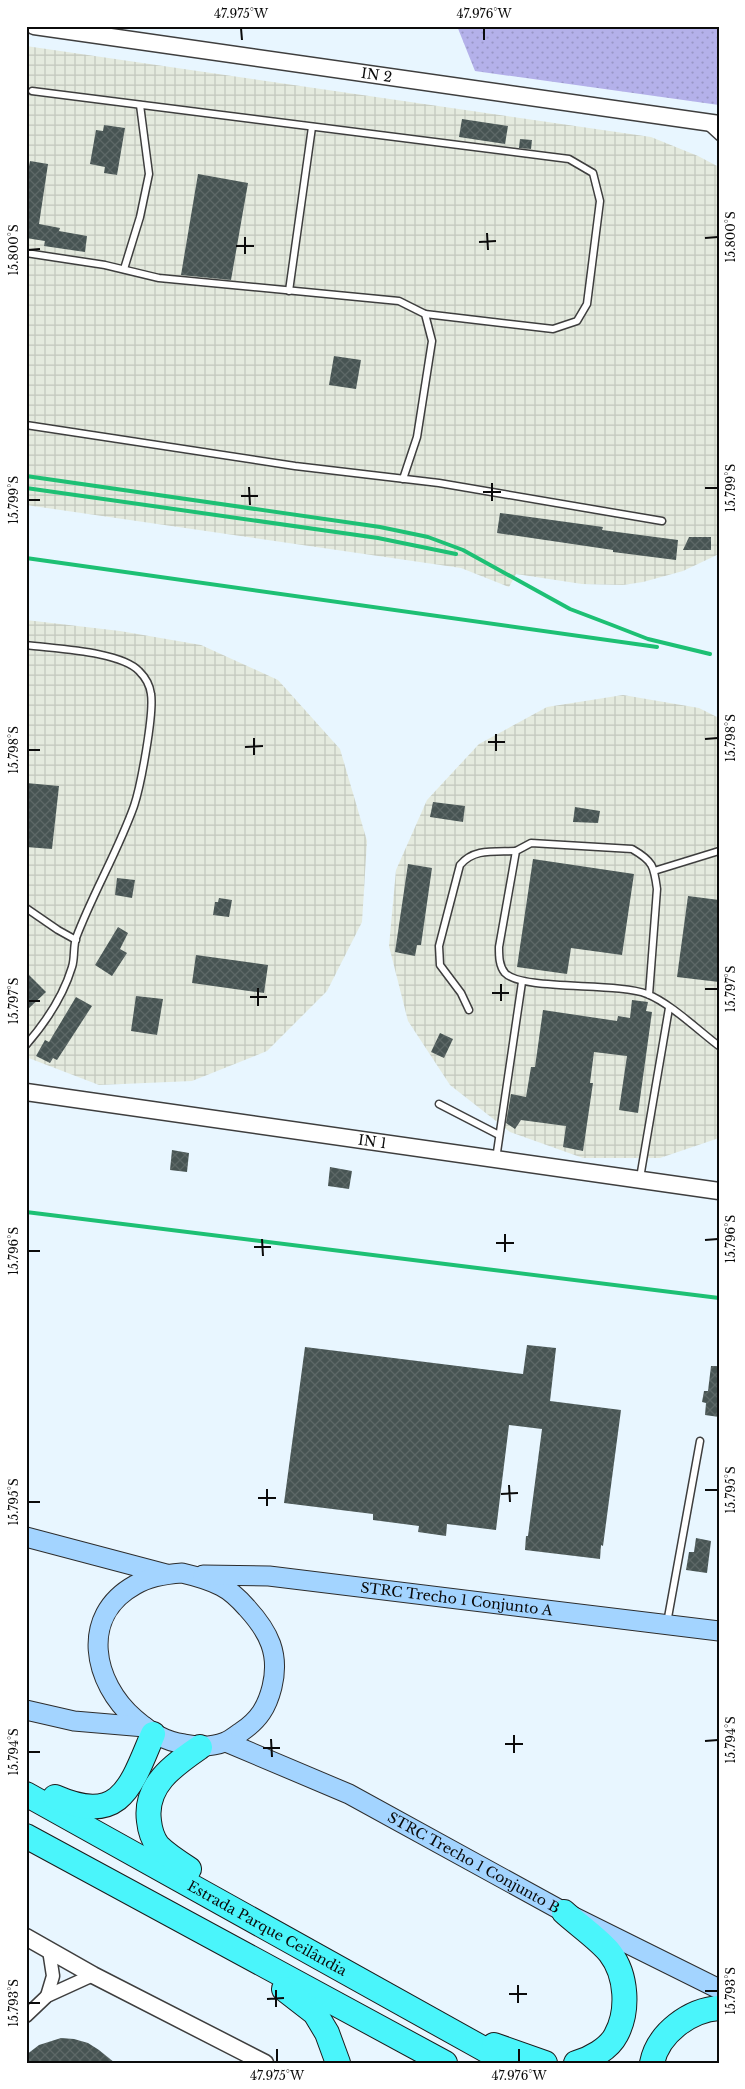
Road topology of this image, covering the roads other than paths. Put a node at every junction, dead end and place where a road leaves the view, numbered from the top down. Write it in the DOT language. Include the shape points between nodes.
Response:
graph roads {
  1 [pos="34,26"];
  2 [pos="32,91"];
  3 [pos="140,105"];
  4 [pos="702,122"];
  5 [pos="719,124"];
  6 [pos="312,127"];
  7 [pos="719,137"];
  8 [pos="26,253"];
  9 [pos="124,269"];
  10 [pos="289,291"];
  11 [pos="425,314"];
  12 [pos="26,425"];
  13 [pos="403,479"];
  14 [pos="662,522"];
  15 [pos="26,645"];
  16 [pos="516,851"];
  17 [pos="719,851"];
  18 [pos="654,871"];
  19 [pos="26,908"];
  20 [pos="76,940"];
  21 [pos="522,982"];
  22 [pos="649,995"];
  23 [pos="669,1008"];
  24 [pos="469,1010"];
  25 [pos="26,1045"];
  26 [pos="719,1046"];
  27 [pos="26,1092"];
  28 [pos="439,1104"];
  29 [pos="499,1135"];
  30 [pos="496,1159"];
  31 [pos="640,1180"];
  32 [pos="719,1190"];
  33 [pos="700,1441"];
  34 [pos="26,1536"];
  35 [pos="166,1574"];
  36 [pos="195,1576"];
  37 [pos="667,1624"];
  38 [pos="719,1630"];
  39 [pos="26,1710"];
  40 [pos="149,1731"];
  41 [pos="226,1742"];
  42 [pos="200,1747"];
  43 [pos="26,1784"];
  44 [pos="26,1794"];
  45 [pos="26,1836"];
  46 [pos="564,1912"];
  47 [pos="260,1923"];
  48 [pos="26,1937"];
  49 [pos="49,1950"];
  50 [pos="238,1952"];
  51 [pos="93,1975"];
  52 [pos="719,1989"];
  53 [pos="47,1996"];
  54 [pos="719,2008"];
  55 [pos="26,2016"];
  56 [pos="446,2028"];
  57 [pos="265,2063"];
  58 [pos="338,2063"];
  59 [pos="445,2063"];
  60 [pos="509,2063"];
  61 [pos="545,2063"];
  62 [pos="576,2063"];
  63 [pos="652,2063"];
  1 -- 4 [label="street, IN 2"];
  2 -- 3 [label="lane"];
  3 -- 6 [label="lane"];
  3 -- 9 [label="lane" via="149,174"];
  4 -- 5 [label="street, IN 2"];
  4 -- 7 [label="lane"];
  6 -- 10 [label="lane"];
  6 -- 11 [label="lane" via="569,159 593,173 600,201 587,304 577,321 553,329"];
  8 -- 9 [label="lane"];
  9 -- 10 [label="lane" via="159,278"];
  10 -- 11 [label="lane" via="399,301"];
  11 -- 13 [label="lane" via="432,341 417,437"];
  12 -- 13 [label="lane"];
  13 -- 14 [label="lane"];
  15 -- 20 [label="lane" via="115,657 139,671 151,693 147,741 134,804"];
  16 -- 18 [label="lane" via="531,843 632,849 647,858"];
  16 -- 21 [label="lane" via="499,947 506,973"];
  16 -- 24 [label="lane" via="475,853 467,856 460,865 438,946 440,965"];
  17 -- 18 [label="lane"];
  18 -- 22 [label="lane" via="656,889"];
  19 -- 20 [label="lane"];
  20 -- 25 [label="lane" via="63,991"];
  21 -- 22 [label="lane" via="631,990"];
  21 -- 29 [label="lane"];
  22 -- 23 [label="lane"];
  23 -- 26 [label="lane"];
  23 -- 31 [label="lane"];
  27 -- 30 [label="street, IN 1"];
  28 -- 29 [label="lane"];
  29 -- 30 [label="lane"];
  30 -- 31 [label="street, IN 1"];
  31 -- 32 [label="street, IN 1"];
  33 -- 37 [label="lane"];
  34 -- 35 [label="main road"];
  35 -- 36 [label="main road" via="182,1572"];
  35 -- 40 [label="main road" via="135,1585 115,1600 98,1635 104,1678 126,1712"];
  36 -- 37 [label="main road, STRC Trecho 1 Conjunto A" via="269,1576"];
  36 -- 41 [label="main road" via="222,1587 241,1602 264,1627 272,1646 275,1673 268,1704 251,1726"];
  37 -- 38 [label="main road, STRC Trecho 1 Conjunto A"];
  39 -- 40 [label="main road" via="74,1721"];
  40 -- 42 [label="main road" via="172,1742"];
  40 -- 43 [label="highway" via="129,1785 119,1798 106,1806 89,1808 73,1805"];
  41 -- 42 [label="main road"];
  41 -- 46 [label="main road, STRC Trecho 1 Conjunto B" via="349,1794"];
  42 -- 47 [label="highway" via="171,1767 159,1781 151,1796 150,1832 166,1854"];
  44 -- 47 [label="highway, Estrada Parque Ceilândia"];
  45 -- 50 [label="highway"];
  46 -- 52 [label="main road, STRC Trecho 1 Conjunto B"];
  46 -- 62 [label="highway" via="610,1954 622,1979 625,2008 616,2036 593,2058"];
  47 -- 56 [label="highway, Estrada Parque Ceilândia"];
  48 -- 49 [label="street"];
  49 -- 51 [label="street"];
  49 -- 53 [label="street" via="53,1976"];
  50 -- 58 [label="highway" via="314,2013 327,2033"];
  50 -- 59 [label="highway"];
  51 -- 53 [label="street"];
  51 -- 57 [label="street"];
  53 -- 55 [label="street"];
  54 -- 63 [label="highway" via="706,2009 685,2019 668,2033 653,2055"];
  56 -- 60 [label="highway, Estrada Parque Ceilândia"];
  56 -- 61 [label="highway"];
}
